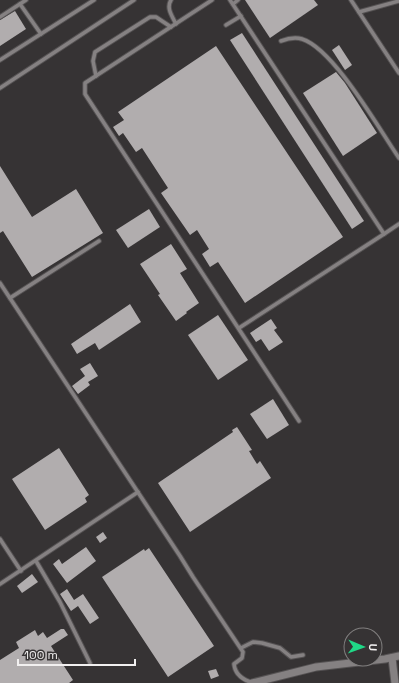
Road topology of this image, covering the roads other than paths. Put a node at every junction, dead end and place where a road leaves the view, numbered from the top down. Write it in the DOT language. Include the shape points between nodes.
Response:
graph roads {
  1 [pos="26,0"];
  2 [pos="94,0"];
  3 [pos="134,0"];
  4 [pos="171,0"];
  5 [pos="211,0"];
  6 [pos="238,0"];
  7 [pos="351,0"];
  8 [pos="399,1"];
  9 [pos="232,2"];
  10 [pos="20,4"];
  11 [pos="359,12"];
  12 [pos="240,16"];
  13 [pos="0,17"];
  14 [pos="176,24"];
  15 [pos="226,25"];
  16 [pos="171,27"];
  17 [pos="41,34"];
  18 [pos="281,41"];
  19 [pos="0,60"];
  20 [pos="399,73"];
  21 [pos="96,76"];
  22 [pos="0,88"];
  23 [pos="399,158"];
  24 [pos="399,224"];
  25 [pos="384,234"];
  26 [pos="99,242"];
  27 [pos="0,283"];
  28 [pos="10,298"];
  29 [pos="239,328"];
  30 [pos="299,421"];
  31 [pos="138,492"];
  32 [pos="0,539"];
  33 [pos="36,561"];
  34 [pos="20,571"];
  35 [pos="0,584"];
  36 [pos="241,648"];
  37 [pos="304,654"];
  38 [pos="396,657"];
  39 [pos="90,662"];
  40 [pos="253,683"];
  41 [pos="395,683"];
  1 -- 10 [label="lane"];
  2 -- 17 [label="lane"];
  3 -- 22 [label="lane"];
  4 -- 14 [label="lane" via="168,4"];
  5 -- 14 [label="lane"];
  6 -- 9 [label="lane"];
  7 -- 11 [label="lane"];
  8 -- 11 [label="lane"];
  9 -- 12 [label="lane"];
  10 -- 13 [label="lane"];
  10 -- 17 [label="lane"];
  11 -- 20 [label="lane"];
  12 -- 15 [label="lane"];
  12 -- 25 [label="lane"];
  14 -- 16 [label="lane"];
  16 -- 21 [label="lane"];
  16 -- 21 [label="lane" via="156,17 150,17 95,52 93,60"];
  17 -- 19 [label="lane"];
  18 -- 23 [label="lane" via="291,38 302,39 325,55 342,72"];
  21 -- 29 [label="lane" via="85,83 85,94"];
  24 -- 25 [label="lane"];
  25 -- 29 [label="lane"];
  26 -- 28 [label="lane"];
  27 -- 28 [label="lane"];
  28 -- 31 [label="lane"];
  29 -- 30 [label="lane"];
  31 -- 33 [label="lane"];
  31 -- 36 [label="lane"];
  32 -- 34 [label="lane"];
  33 -- 34 [label="lane"];
  33 -- 39 [label="lane"];
  34 -- 35 [label="lane"];
  36 -- 37 [label="lane" via="256,642 280,648 291,657"];
  36 -- 40 [label="lane" via="242,658 234,664 234,668 241,678"];
  38 -- 40 [label="street" via="316,667"];
  38 -- 41 [label="street"];
}
